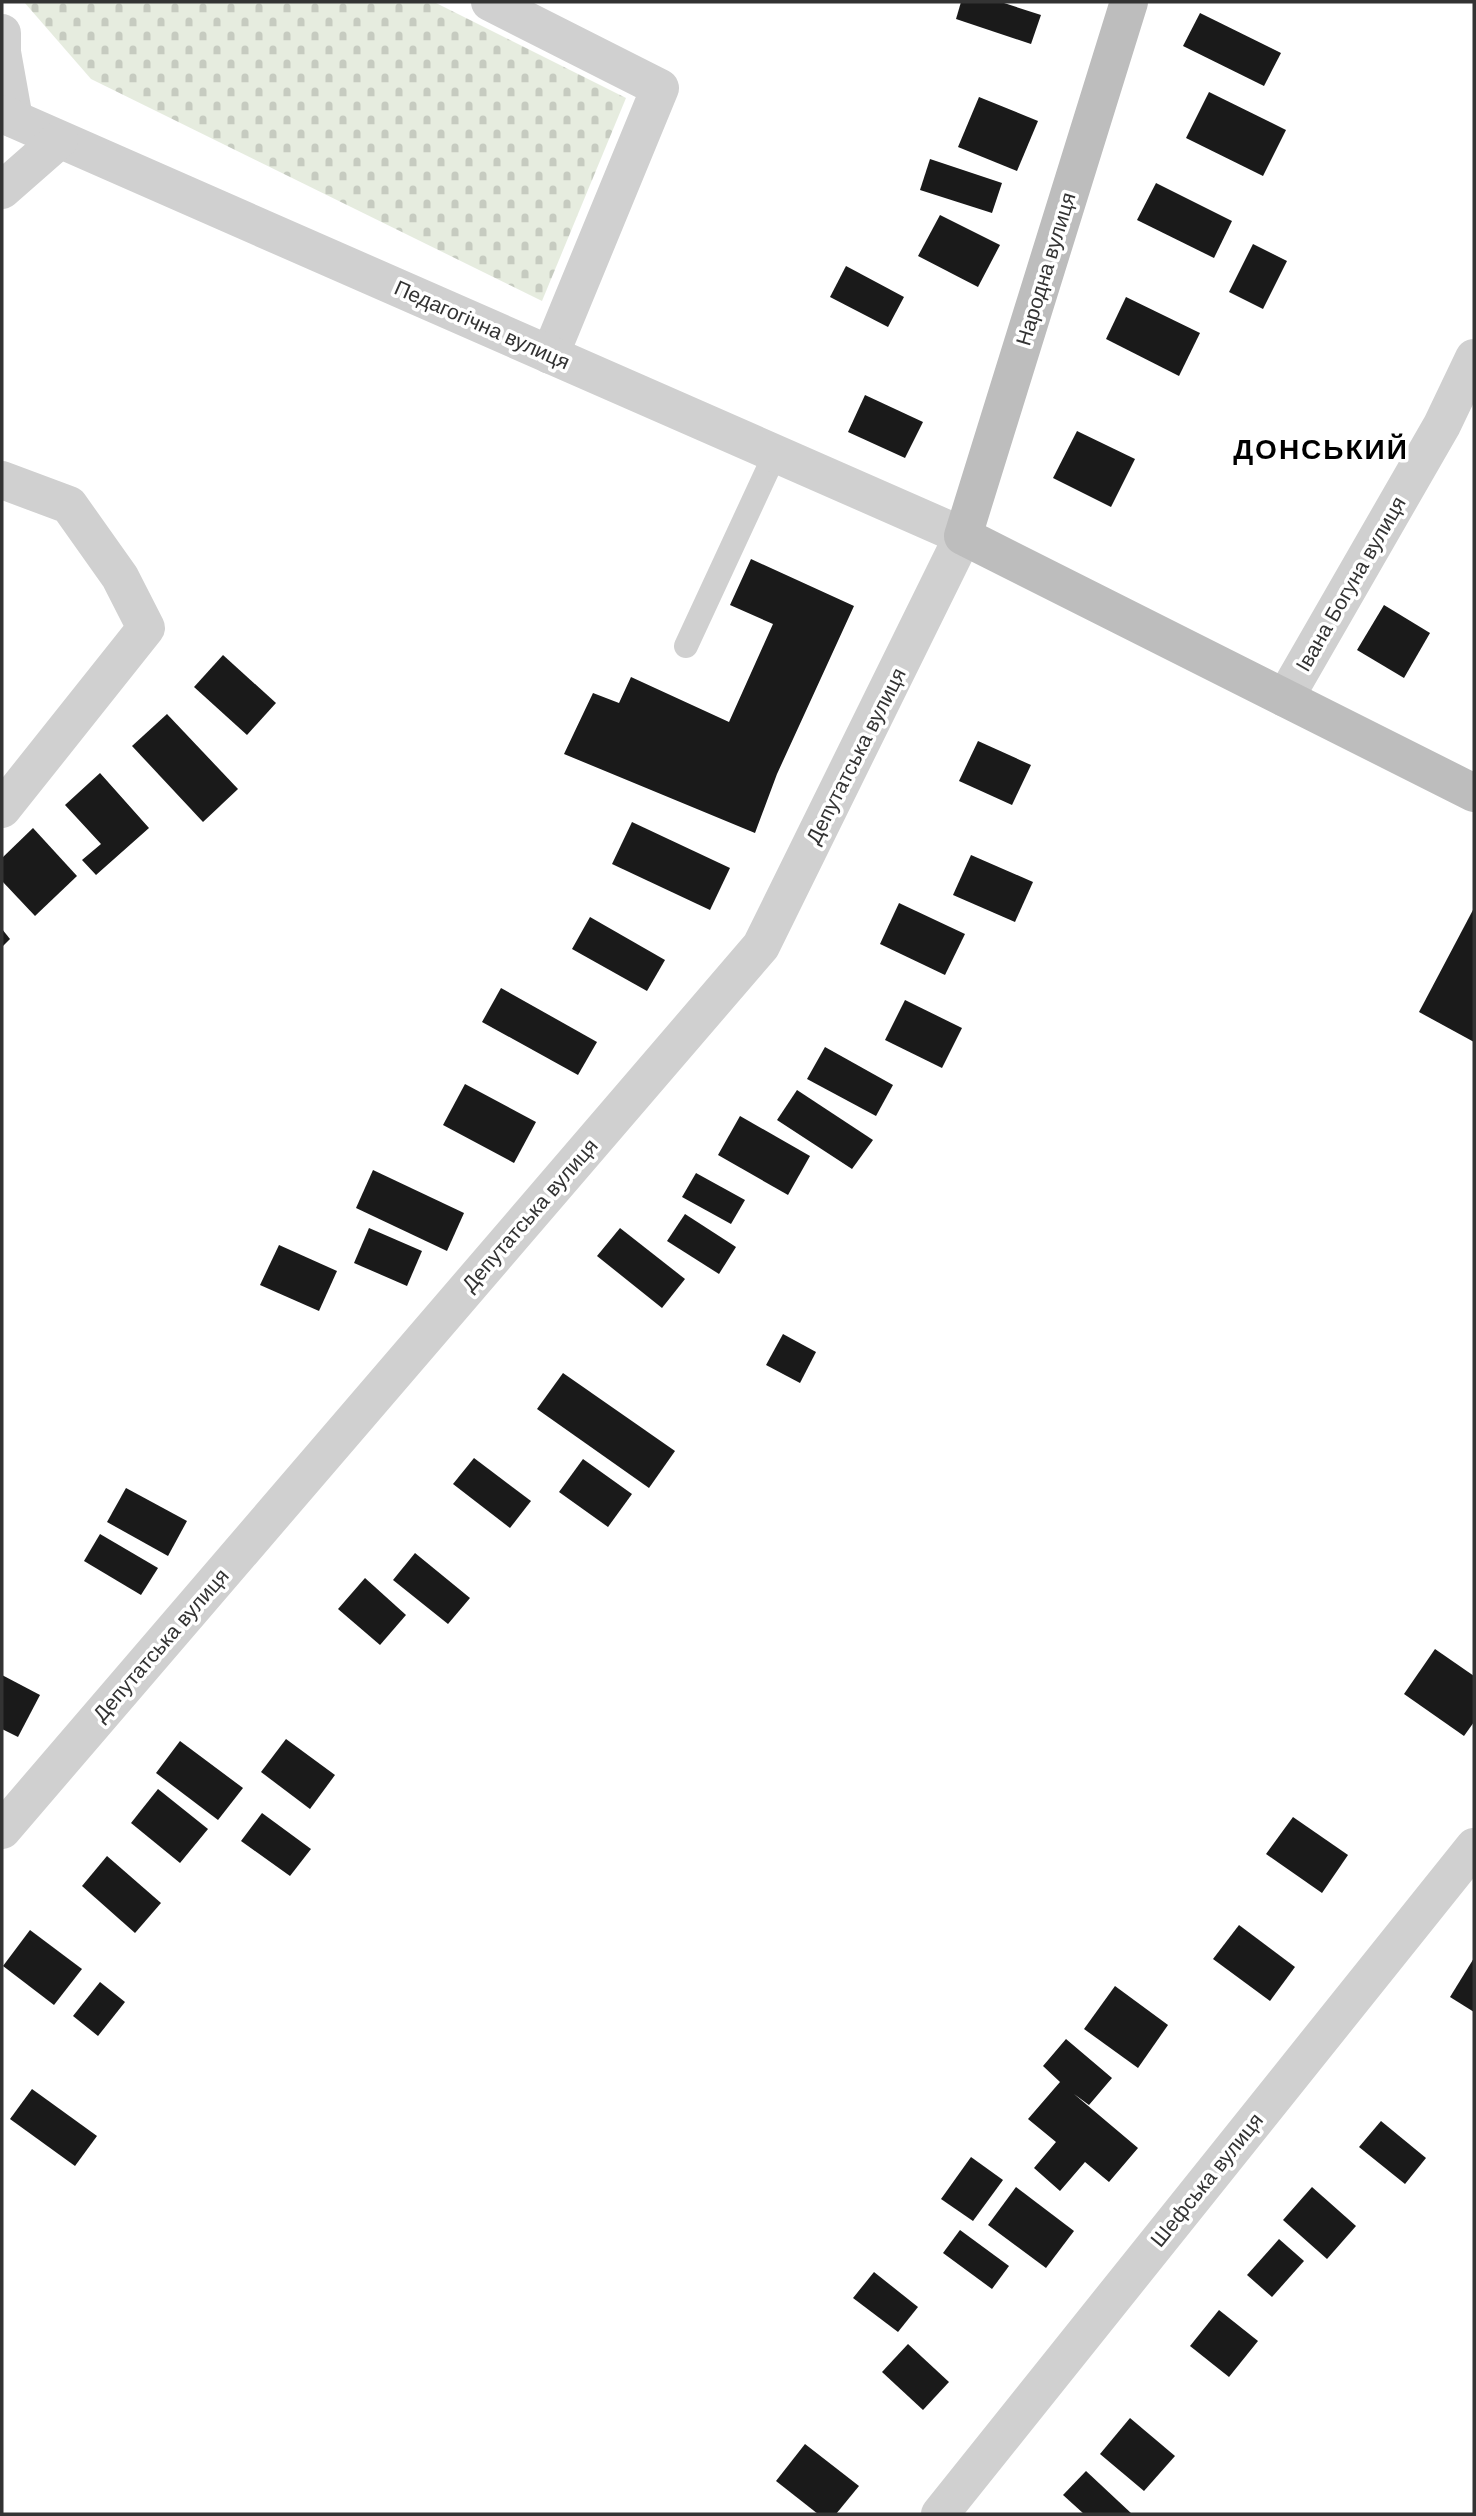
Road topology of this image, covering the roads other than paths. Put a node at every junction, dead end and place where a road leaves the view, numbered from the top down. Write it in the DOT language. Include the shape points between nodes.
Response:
graph roads {
  1 [pos="490,2"];
  2 [pos="1129,2"];
  3 [pos="2,33"];
  4 [pos="8,117"];
  5 [pos="59,140"];
  6 [pos="2,190"];
  7 [pos="550,355"];
  8 [pos="1474,358"];
  9 [pos="775,454"];
  10 [pos="2,480"];
  11 [pos="963,536"];
  12 [pos="687,646"];
  13 [pos="1285,698"];
  14 [pos="1474,793"];
  15 [pos="2,809"];
  16 [pos="2,1830"];
  17 [pos="1474,1846"];
  18 [pos="940,2514"];
  1 -- 7 [label="street" via="660,88"];
  2 -- 11 [label="street, Народна вулиця"];
  3 -- 4 [label="street"];
  4 -- 5 [label="street, Педагогічна вулиця"];
  5 -- 6 [label="street"];
  5 -- 7 [label="street, Педагогічна вулиця"];
  7 -- 9 [label="street, Педагогічна вулиця"];
  8 -- 13 [label="street, Івана Богуна вулиця" via="1442,425"];
  9 -- 11 [label="street, Педагогічна вулиця"];
  9 -- 12 [label="lane"];
  10 -- 15 [label="street" via="69,505 120,578 146,628"];
  11 -- 13 [label="street"];
  11 -- 16 [label="street, Депутатська вулиця" via="761,946"];
  13 -- 14 [label="street"];
  17 -- 18 [label="street, Шефська вулиця"];
}
